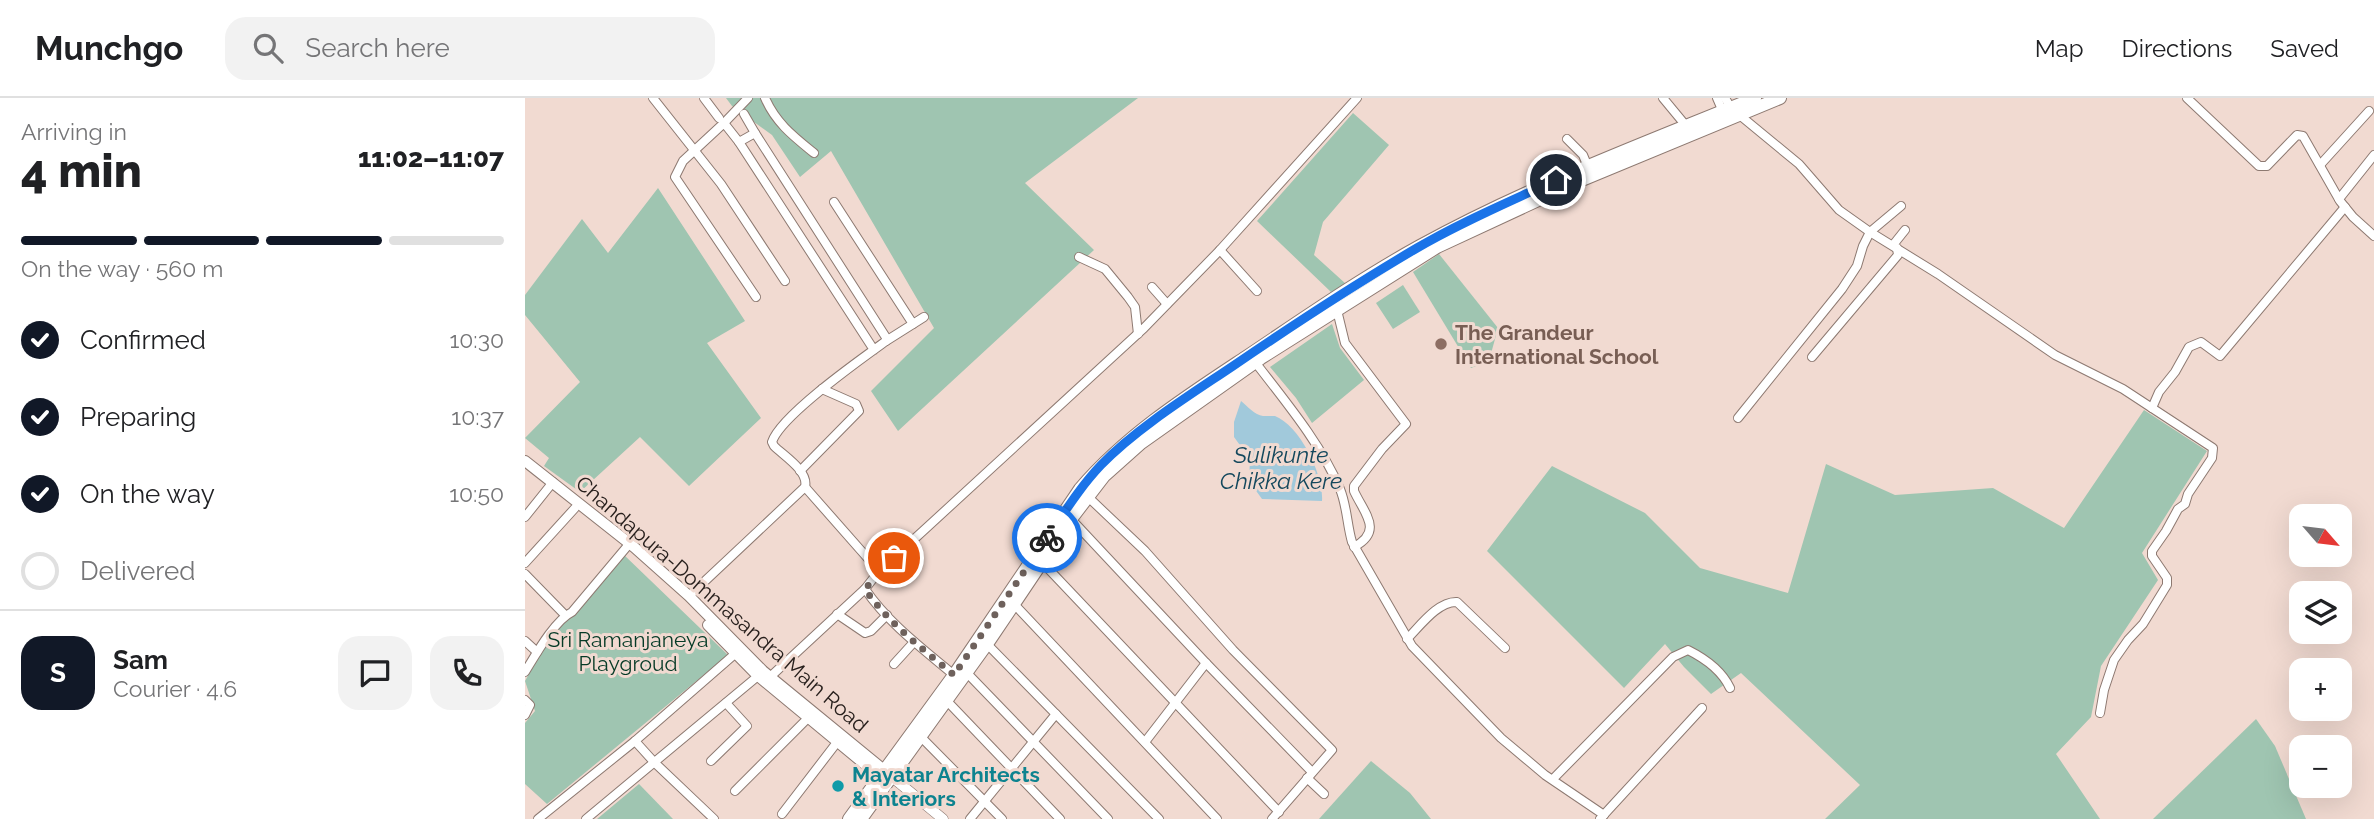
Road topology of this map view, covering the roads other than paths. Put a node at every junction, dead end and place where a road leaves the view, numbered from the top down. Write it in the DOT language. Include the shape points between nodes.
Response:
graph roads {
  1 [pos="653,98"];
  2 [pos="704,98"];
  3 [pos="748,98"];
  4 [pos="765,98"];
  5 [pos="1357,98"];
  6 [pos="1663,98"];
  7 [pos="1717,98"];
  8 [pos="1755,98"];
  9 [pos="1780,98"];
  10 [pos="2187,98"];
  11 [pos="1730,108"];
  12 [pos="2369,111"];
  13 [pos="744,114"];
  14 [pos="721,120"];
  15 [pos="1688,127"];
  16 [pos="755,133"];
  17 [pos="1567,139"];
  18 [pos="739,142"];
  19 [pos="694,149"];
  20 [pos="814,153"];
  21 [pos="2374,155"];
  22 [pos="2320,165"];
  23 [pos="1588,167"];
  24 [pos="2338,198"];
  25 [pos="834,202"];
  26 [pos="1901,206"];
  27 [pos="2345,207"];
  28 [pos="1905,230"];
  29 [pos="1870,232"];
  30 [pos="2374,236"];
  31 [pos="1895,246"];
  32 [pos="1220,250"];
  33 [pos="1079,257"];
  34 [pos="785,281"];
  35 [pos="1152,287"];
  36 [pos="1257,291"];
  37 [pos="756,297"];
  38 [pos="1167,304"];
  39 [pos="1335,305"];
  40 [pos="925,317"];
  41 [pos="913,324"];
  42 [pos="1138,334"];
  43 [pos="886,341"];
  44 [pos="874,350"];
  45 [pos="1812,357"];
  46 [pos="1255,362"];
  47 [pos="822,389"];
  48 [pos="2153,408"];
  49 [pos="1738,418"];
  50 [pos="525,461"];
  51 [pos="525,470"];
  52 [pos="800,471"];
  53 [pos="551,485"];
  54 [pos="805,487"];
  55 [pos="1084,493"];
  56 [pos="575,508"];
  57 [pos="525,517"];
  58 [pos="1071,519"];
  59 [pos="628,545"];
  60 [pos="1354,547"];
  61 [pos="1038,559"];
  62 [pos="525,563"];
  63 [pos="880,571"];
  64 [pos="525,574"];
  65 [pos="865,589"];
  66 [pos="689,596"];
  67 [pos="1013,603"];
  68 [pos="837,614"];
  69 [pos="565,615"];
  70 [pos="887,615"];
  71 [pos="1407,639"];
  72 [pos="525,641"];
  73 [pos="914,642"];
  74 [pos="987,644"];
  75 [pos="1505,648"];
  76 [pos="537,652"];
  77 [pos="736,653"];
  78 [pos="1206,663"];
  79 [pos="894,664"];
  80 [pos="525,672"];
  81 [pos="960,674"];
  82 [pos="764,677"];
  83 [pos="1730,688"];
  84 [pos="525,699"];
  85 [pos="947,701"];
  86 [pos="726,703"];
  87 [pos="1174,703"];
  88 [pos="1702,708"];
  89 [pos="2100,713"];
  90 [pos="1056,714"];
  91 [pos="525,715"];
  92 [pos="807,719"];
  93 [pos="921,737"];
  94 [pos="635,741"];
  95 [pos="838,741"];
  96 [pos="1145,742"];
  97 [pos="1034,743"];
  98 [pos="711,761"];
  99 [pos="654,762"];
  100 [pos="1012,769"];
  101 [pos="1310,775"];
  102 [pos="886,777"];
  103 [pos="1553,779"];
  104 [pos="735,791"];
  105 [pos="1324,794"];
  106 [pos="985,801"];
  107 [pos="1279,812"];
  108 [pos="782,814"];
  109 [pos="1602,817"];
  110 [pos="538,819"];
  111 [pos="586,819"];
  112 [pos="714,819"];
  113 [pos="849,819"];
  114 [pos="861,819"];
  115 [pos="943,819"];
  116 [pos="970,819"];
  117 [pos="1002,819"];
  118 [pos="1060,819"];
  119 [pos="1108,819"];
  120 [pos="1159,819"];
  121 [pos="1217,819"];
  122 [pos="1272,819"];
  1 -- 19 [label="street"];
  2 -- 14 [label="street"];
  3 -- 14 [label="street"];
  4 -- 20 [label="street" via="786,131"];
  5 -- 32 [label="street"];
  6 -- 15 [label="street"];
  7 -- 11 [label="street"];
  8 -- 11 [label="main road"];
  9 -- 11 [label="main road"];
  10 -- 22 [label="street" via="2256,165 2267,166 2301,135"];
  11 -- 15 [label="main road"];
  11 -- 29 [label="street" via="1799,164 1839,210"];
  11 -- 39 [label="main road" via="1434,249"];
  12 -- 22 [label="street"];
  13 -- 16 [label="street"];
  14 -- 18 [label="street"];
  14 -- 19 [label="street"];
  15 -- 23 [label="main road"];
  16 -- 18 [label="street"];
  16 -- 43 [label="street"];
  17 -- 23 [label="street"];
  18 -- 44 [label="street"];
  19 -- 34 [label="street"];
  19 -- 37 [label="street" via="675,177"];
  21 -- 24 [label="street"];
  22 -- 24 [label="street"];
  23 -- 39 [label="main road" via="1429,242"];
  24 -- 27 [label="street"];
  25 -- 41 [label="street"];
  26 -- 29 [label="street"];
  27 -- 30 [label="street"];
  27 -- 48 [label="street" via="2220,356 2201,342 2189,347"];
  28 -- 31 [label="street"];
  29 -- 31 [label="street"];
  29 -- 49 [label="street" via="1842,289"];
  31 -- 45 [label="street" via="1898,255 1892,265"];
  31 -- 48 [label="street" via="2055,355"];
  32 -- 36 [label="street"];
  32 -- 38 [label="street"];
  33 -- 42 [label="street" via="1105,269 1128,297 1135,307"];
  35 -- 38 [label="street"];
  38 -- 42 [label="street"];
  39 -- 46 [label="main road"];
  39 -- 55 [label="main road" via="1209,381 1125,443 1101,465"];
  39 -- 60 [label="street" via="1345,343 1406,424 1354,486 1371,525 1370,533"];
  40 -- 41 [label="street"];
  41 -- 43 [label="street"];
  42 -- 63 [label="street"];
  43 -- 44 [label="street"];
  44 -- 47 [label="street"];
  46 -- 55 [label="main road" via="1141,443"];
  46 -- 60 [label="street" via="1304,426 1338,486"];
  47 -- 52 [label="street" via="773,438 773,446"];
  47 -- 52 [label="street" via="856,404 859,411"];
  48 -- 89 [label="street" via="2214,452 2152,551 2167,585 2114,660"];
  50 -- 53 [label="main road, Chandapura-Dommasandra Main Road"];
  51 -- 53 [label="main road, Chandapura-Dommasandra Main Road"];
  52 -- 54 [label="street"];
  53 -- 56 [label="main road, Chandapura-Dommasandra Main Road"];
  53 -- 57 [label="street"];
  53 -- 59 [label="main road, Chandapura-Dommasandra Main Road"];
  54 -- 63 [label="street"];
  54 -- 66 [label="street"];
  55 -- 58 [label="main road"];
  55 -- 61 [label="main road"];
  55 -- 101 [label="street" via="1145,551 1233,650 1332,750"];
  56 -- 59 [label="main road, Chandapura-Dommasandra Main Road"];
  56 -- 62 [label="street"];
  58 -- 61 [label="main road"];
  58 -- 78 [label="street"];
  59 -- 66 [label="main road, Chandapura-Dommasandra Main Road"];
  59 -- 69 [label="street"];
  59 -- 77 [label="main road, Chandapura-Dommasandra Main Road"];
  60 -- 71 [label="street"];
  61 -- 67 [label="main road"];
  61 -- 81 [label="main road"];
  61 -- 87 [label="street"];
  63 -- 65 [label="street"];
  64 -- 69 [label="street"];
  65 -- 68 [label="street"];
  65 -- 70 [label="street"];
  66 -- 82 [label="main road, Chandapura-Dommasandra Main Road"];
  67 -- 74 [label="main road"];
  67 -- 96 [label="street"];
  68 -- 70 [label="street" via="865,633"];
  68 -- 82 [label="street"];
  69 -- 76 [label="street"];
  70 -- 73 [label="street"];
  71 -- 75 [label="street" via="1443,604 1452,601"];
  71 -- 103 [label="street" via="1501,737"];
  72 -- 76 [label="street"];
  73 -- 79 [label="street"];
  73 -- 81 [label="street"];
  74 -- 81 [label="main road"];
  74 -- 90 [label="street"];
  76 -- 80 [label="street"];
  77 -- 82 [label="main road, Chandapura-Dommasandra Main Road"];
  77 -- 94 [label="street"];
  78 -- 87 [label="street"];
  78 -- 101 [label="street"];
  81 -- 85 [label="main road"];
  81 -- 97 [label="street"];
  81 -- 102 [label="main road"];
  82 -- 86 [label="street"];
  82 -- 92 [label="main road, Chandapura-Dommasandra Main Road"];
  82 -- 102 [label="main road, Chandapura-Dommasandra Main Road"];
  83 -- 103 [label="street" via="1698,655 1688,650 1673,657"];
  84 -- 91 [label="street" via="530,705"];
  85 -- 93 [label="main road"];
  85 -- 100 [label="street"];
  86 -- 98 [label="street" via="747,726"];
  86 -- 99 [label="street"];
  87 -- 96 [label="street"];
  87 -- 107 [label="street"];
  88 -- 109 [label="street"];
  90 -- 97 [label="street"];
  90 -- 120 [label="street"];
  92 -- 95 [label="main road, Chandapura-Dommasandra Main Road"];
  92 -- 104 [label="street"];
  93 -- 102 [label="main road"];
  93 -- 106 [label="street"];
  94 -- 99 [label="street"];
  94 -- 110 [label="street"];
  95 -- 102 [label="main road, Chandapura-Dommasandra Main Road"];
  95 -- 108 [label="street"];
  96 -- 121 [label="street"];
  97 -- 100 [label="street"];
  97 -- 119 [label="street"];
  99 -- 111 [label="street"];
  99 -- 112 [label="street"];
  100 -- 106 [label="street"];
  100 -- 118 [label="street"];
  101 -- 105 [label="street"];
  101 -- 107 [label="street"];
  102 -- 113 [label="main road"];
  102 -- 114 [label="main road"];
  102 -- 115 [label="street"];
  103 -- 109 [label="street"];
  106 -- 116 [label="street"];
  106 -- 117 [label="street"];
  107 -- 122 [label="street"];
}
